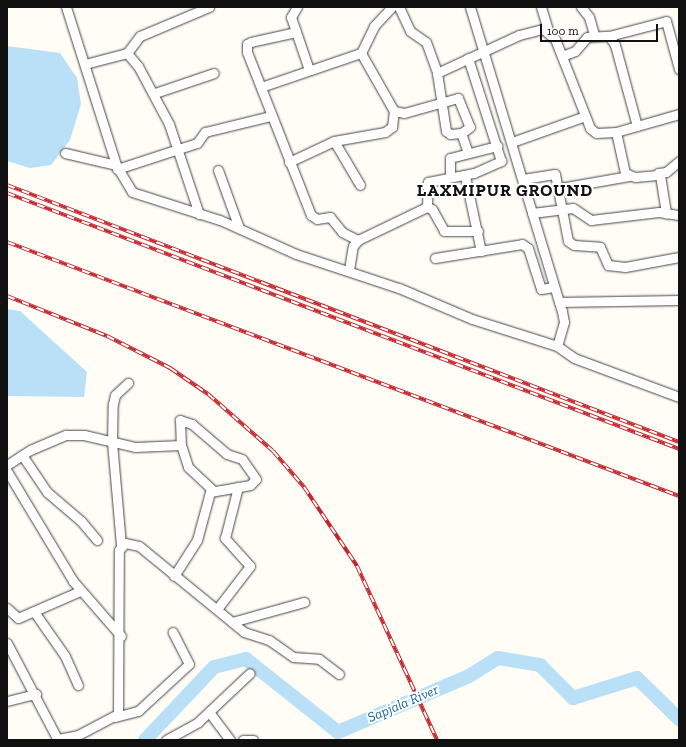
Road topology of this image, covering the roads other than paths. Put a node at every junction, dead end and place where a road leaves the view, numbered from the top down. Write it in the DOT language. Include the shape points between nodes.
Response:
graph roads {
  1 [pos="66,7"];
  2 [pos="209,7"];
  3 [pos="298,7"];
  4 [pos="392,7"];
  5 [pos="399,7"];
  6 [pos="470,7"];
  7 [pos="541,7"];
  8 [pos="581,7"];
  9 [pos="548,30"];
  10 [pos="296,32"];
  11 [pos="594,35"];
  12 [pos="609,36"];
  13 [pos="127,53"];
  14 [pos="361,53"];
  15 [pos="484,53"];
  16 [pos="562,56"];
  17 [pos="471,57"];
  18 [pos="85,64"];
  19 [pos="679,69"];
  20 [pos="309,70"];
  21 [pos="214,73"];
  22 [pos="436,73"];
  23 [pos="261,87"];
  24 [pos="155,93"];
  25 [pos="440,100"];
  26 [pos="394,111"];
  27 [pos="679,114"];
  28 [pos="270,116"];
  29 [pos="585,116"];
  30 [pos="637,126"];
  31 [pos="616,132"];
  32 [pos="461,133"];
  33 [pos="334,141"];
  34 [pos="512,142"];
  35 [pos="497,146"];
  36 [pos="178,149"];
  37 [pos="66,153"];
  38 [pos="468,153"];
  39 [pos="679,161"];
  40 [pos="289,162"];
  41 [pos="116,167"];
  42 [pos="218,170"];
  43 [pos="658,173"];
  44 [pos="450,176"];
  45 [pos="465,176"];
  46 [pos="629,176"];
  47 [pos="523,179"];
  48 [pos="360,186"];
  49 [pos="560,188"];
  50 [pos="427,207"];
  51 [pos="564,207"];
  52 [pos="532,213"];
  53 [pos="199,214"];
  54 [pos="666,214"];
  55 [pos="679,214"];
  56 [pos="239,228"];
  57 [pos="478,231"];
  58 [pos="358,240"];
  59 [pos="481,251"];
  60 [pos="679,257"];
  61 [pos="435,258"];
  62 [pos="349,270"];
  63 [pos="554,287"];
  64 [pos="679,300"];
  65 [pos="559,302"];
  66 [pos="557,346"];
  67 [pos="128,383"];
  68 [pos="679,397"];
  69 [pos="112,443"];
  70 [pos="181,446"];
  71 [pos="22,455"];
  72 [pos="7,466"];
  73 [pos="7,471"];
  74 [pos="238,487"];
  75 [pos="213,490"];
  76 [pos="97,540"];
  77 [pos="121,545"];
  78 [pos="174,576"];
  79 [pos="80,591"];
  80 [pos="304,602"];
  81 [pos="7,608"];
  82 [pos="217,609"];
  83 [pos="35,613"];
  84 [pos="232,622"];
  85 [pos="173,632"];
  86 [pos="121,636"];
  87 [pos="7,642"];
  88 [pos="250,673"];
  89 [pos="339,674"];
  90 [pos="78,685"];
  91 [pos="36,694"];
  92 [pos="7,701"];
  93 [pos="209,712"];
  94 [pos="115,717"];
  95 [pos="58,740"];
  96 [pos="166,740"];
  97 [pos="230,740"];
  98 [pos="243,740"];
  99 [pos="254,740"];
  1 -- 18 [label="street"];
  2 -- 13 [label="street" via="140,36"];
  3 -- 10 [label="street" via="291,17"];
  4 -- 14 [label="street" via="374,26"];
  5 -- 22 [label="street" via="410,31 426,42"];
  6 -- 15 [label="street"];
  7 -- 9 [label="street"];
  8 -- 11 [label="street" via="589,17"];
  9 -- 15 [label="street" via="519,35"];
  9 -- 16 [label="street"];
  10 -- 20 [label="street"];
  10 -- 23 [label="street" via="247,44"];
  11 -- 12 [label="street"];
  11 -- 16 [label="street" via="575,51"];
  12 -- 19 [label="street" via="666,21"];
  12 -- 30 [label="street" via="615,45"];
  13 -- 18 [label="street"];
  13 -- 24 [label="street"];
  14 -- 20 [label="street"];
  14 -- 26 [label="street"];
  15 -- 17 [label="street"];
  15 -- 34 [label="street"];
  16 -- 29 [label="street"];
  17 -- 22 [label="street"];
  17 -- 35 [label="street"];
  18 -- 41 [label="street"];
  20 -- 23 [label="street"];
  21 -- 24 [label="street"];
  22 -- 25 [label="street"];
  23 -- 28 [label="street"];
  24 -- 36 [label="street"];
  25 -- 26 [label="street" via="404,113"];
  25 -- 32 [label="street" via="446,131 450,134"];
  25 -- 32 [label="street" via="452,97 463,102 470,127"];
  26 -- 33 [label="street" via="392,127 385,132"];
  27 -- 30 [label="street"];
  28 -- 36 [label="street" via="205,132 197,144"];
  28 -- 40 [label="street"];
  29 -- 31 [label="street" via="596,133"];
  29 -- 34 [label="street"];
  30 -- 31 [label="street"];
  31 -- 46 [label="street" via="623,168"];
  32 -- 38 [label="street"];
  33 -- 40 [label="street"];
  33 -- 48 [label="street"];
  34 -- 47 [label="street"];
  35 -- 38 [label="street"];
  35 -- 45 [label="street" via="501,157 499,165"];
  36 -- 41 [label="street"];
  36 -- 53 [label="street"];
  37 -- 41 [label="street"];
  38 -- 44 [label="street" via="448,160"];
  39 -- 43 [label="street" via="666,172"];
  40 -- 58 [label="street" via="311,215 317,219 330,217 342,232"];
  41 -- 53 [label="street" via="132,192"];
  42 -- 56 [label="street"];
  43 -- 46 [label="street"];
  43 -- 54 [label="street"];
  44 -- 45 [label="street"];
  44 -- 50 [label="street" via="428,182"];
  45 -- 57 [label="street"];
  46 -- 49 [label="street"];
  47 -- 49 [label="street" via="555,174"];
  47 -- 52 [label="street"];
  49 -- 51 [label="street"];
  50 -- 57 [label="street" via="432,209 444,231"];
  50 -- 58 [label="street"];
  51 -- 52 [label="street"];
  51 -- 54 [label="street" via="573,208 591,220 659,212"];
  51 -- 60 [label="street" via="570,244 600,247 608,265 625,267"];
  52 -- 63 [label="street"];
  53 -- 56 [label="street"];
  54 -- 55 [label="street"];
  56 -- 62 [label="street" via="296,254"];
  57 -- 59 [label="street"];
  58 -- 62 [label="street" via="353,246"];
  59 -- 61 [label="street"];
  59 -- 63 [label="street" via="526,245 541,290"];
  62 -- 66 [label="street" via="472,319"];
  63 -- 65 [label="street"];
  64 -- 65 [label="street"];
  65 -- 66 [label="street" via="564,322"];
  66 -- 68 [label="street" via="574,358"];
  67 -- 69 [label="street" via="115,395"];
  69 -- 70 [label="street"];
  69 -- 71 [label="street" via="84,435 66,435"];
  69 -- 77 [label="street"];
  70 -- 74 [label="street" via="178,424 182,419 227,454 245,462 255,482"];
  70 -- 75 [label="street" via="188,467"];
  71 -- 72 [label="street"];
  71 -- 76 [label="street" via="47,492 81,521"];
  73 -- 79 [label="street"];
  74 -- 75 [label="street"];
  74 -- 82 [label="street" via="225,538 250,566"];
  75 -- 78 [label="street" via="197,540"];
  77 -- 78 [label="street" via="131,542 139,546"];
  77 -- 86 [label="street"];
  78 -- 82 [label="street"];
  79 -- 83 [label="street"];
  79 -- 86 [label="street"];
  80 -- 84 [label="street"];
  81 -- 83 [label="street" via="18,618"];
  82 -- 84 [label="street"];
  83 -- 90 [label="street" via="65,656"];
  84 -- 89 [label="street" via="244,632 279,645 293,657 318,659"];
  85 -- 94 [label="street" via="189,664 138,711"];
  86 -- 94 [label="street" via="120,704"];
  87 -- 91 [label="street"];
  88 -- 93 [label="street"];
  91 -- 92 [label="street"];
  91 -- 95 [label="street"];
  93 -- 96 [label="street" via="187,730"];
  93 -- 97 [label="street"];
  94 -- 95 [label="street" via="78,735"];
  98 -- 99 [label="street"];
}
